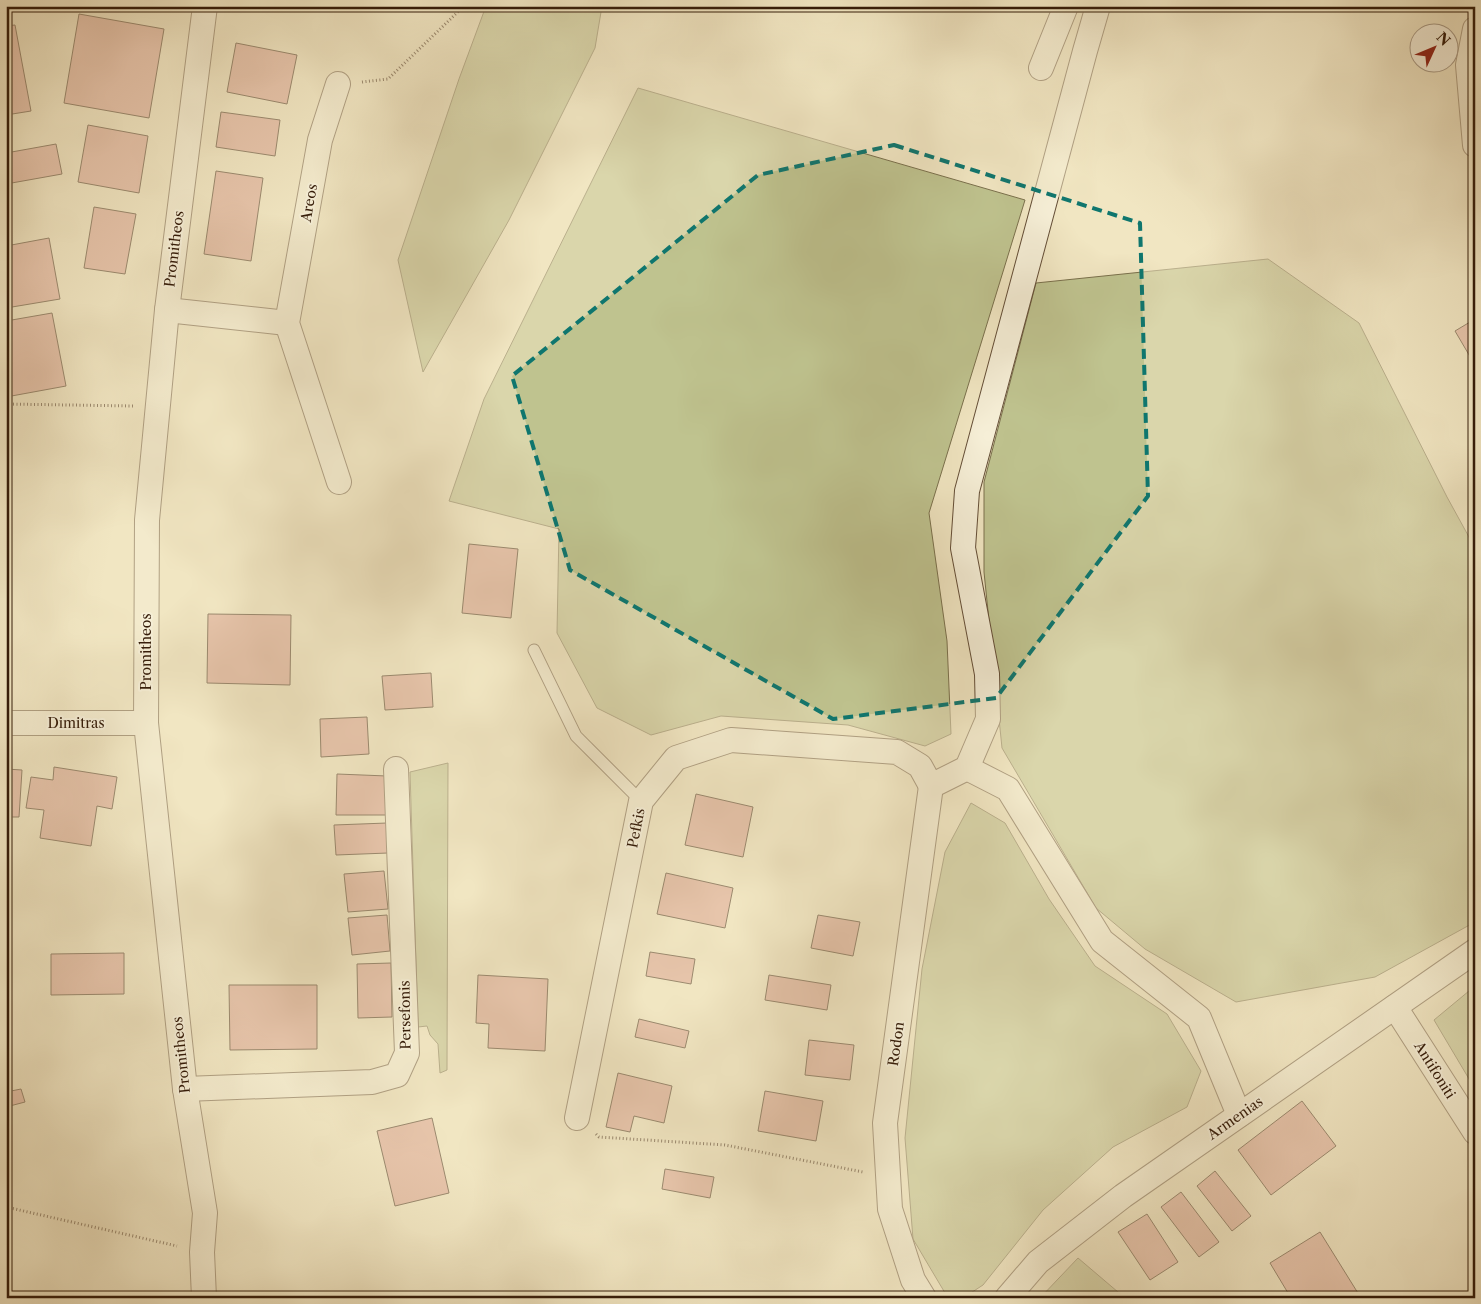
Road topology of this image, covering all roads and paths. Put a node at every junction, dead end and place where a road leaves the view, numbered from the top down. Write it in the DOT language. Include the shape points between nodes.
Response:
graph roads {
  1 [pos="205,6"];
  2 [pos="464,6"];
  3 [pos="1066,6"];
  4 [pos="1098,6"];
  5 [pos="1475,29"];
  6 [pos="1041,68"];
  7 [pos="338,84"];
  8 [pos="1475,145"];
  9 [pos="167,310"];
  10 [pos="287,323"];
  11 [pos="6,404"];
  12 [pos="158,406"];
  13 [pos="339,482"];
  14 [pos="534,650"];
  15 [pos="6,723"];
  16 [pos="146,724"];
  17 [pos="967,768"];
  18 [pos="396,769"];
  19 [pos="931,786"];
  20 [pos="642,801"];
  21 [pos="1475,951"];
  22 [pos="1395,1007"];
  23 [pos="184,1089"];
  24 [pos="1239,1115"];
  25 [pos="577,1118"];
  26 [pos="1475,1132"];
  27 [pos="888,1176"];
  28 [pos="6,1208"];
  29 [pos="202,1252"];
  30 [pos="204,1298"];
  31 [pos="924,1298"];
  32 [pos="1007,1298"];
  1 -- 9 [label="street, Promitheos"];
  2 -- 7 [label="path" via="388,79"];
  3 -- 6 [label="street"];
  4 -- 17 [label="street" via="967,491 963,548 987,674 988,719"];
  5 -- 8 [label="street" via="1468,65"];
  7 -- 10 [label="street, Areos" via="320,140"];
  9 -- 10 [label="street"];
  9 -- 12 [label="street, Promitheos"];
  10 -- 13 [label="street, Areos"];
  11 -- 12 [label="path"];
  12 -- 16 [label="street, Promitheos" via="147,520"];
  14 -- 20 [label="lane" via="576,736"];
  15 -- 16 [label="street, Dimitras"];
  16 -- 23 [label="street, Promitheos"];
  17 -- 19 [label="street"];
  17 -- 24 [label="street" via="1008,789 1102,941 1199,1018"];
  18 -- 23 [label="street, Persefonis" via="407,1053 397,1075 372,1082"];
  19 -- 20 [label="street, Pefkis" via="920,766 897,752 731,740 676,758"];
  19 -- 27 [label="street, Rodon" via="885,1123"];
  20 -- 25 [label="street, Pefkis"];
  21 -- 22 [label="street, Armenias"];
  22 -- 24 [label="street, Armenias"];
  22 -- 26 [label="street, Antifoniti"];
  23 -- 29 [label="street, Promitheos" via="205,1213"];
  24 -- 32 [label="street, Armenias" via="1123,1196 1038,1262"];
  25 -- 27 [label="path" via="599,1137 725,1145"];
  27 -- 31 [label="street, Rodon" via="890,1209 913,1280"];
  28 -- 29 [label="path"];
  29 -- 30 [label="street, Promitheos"];
}
